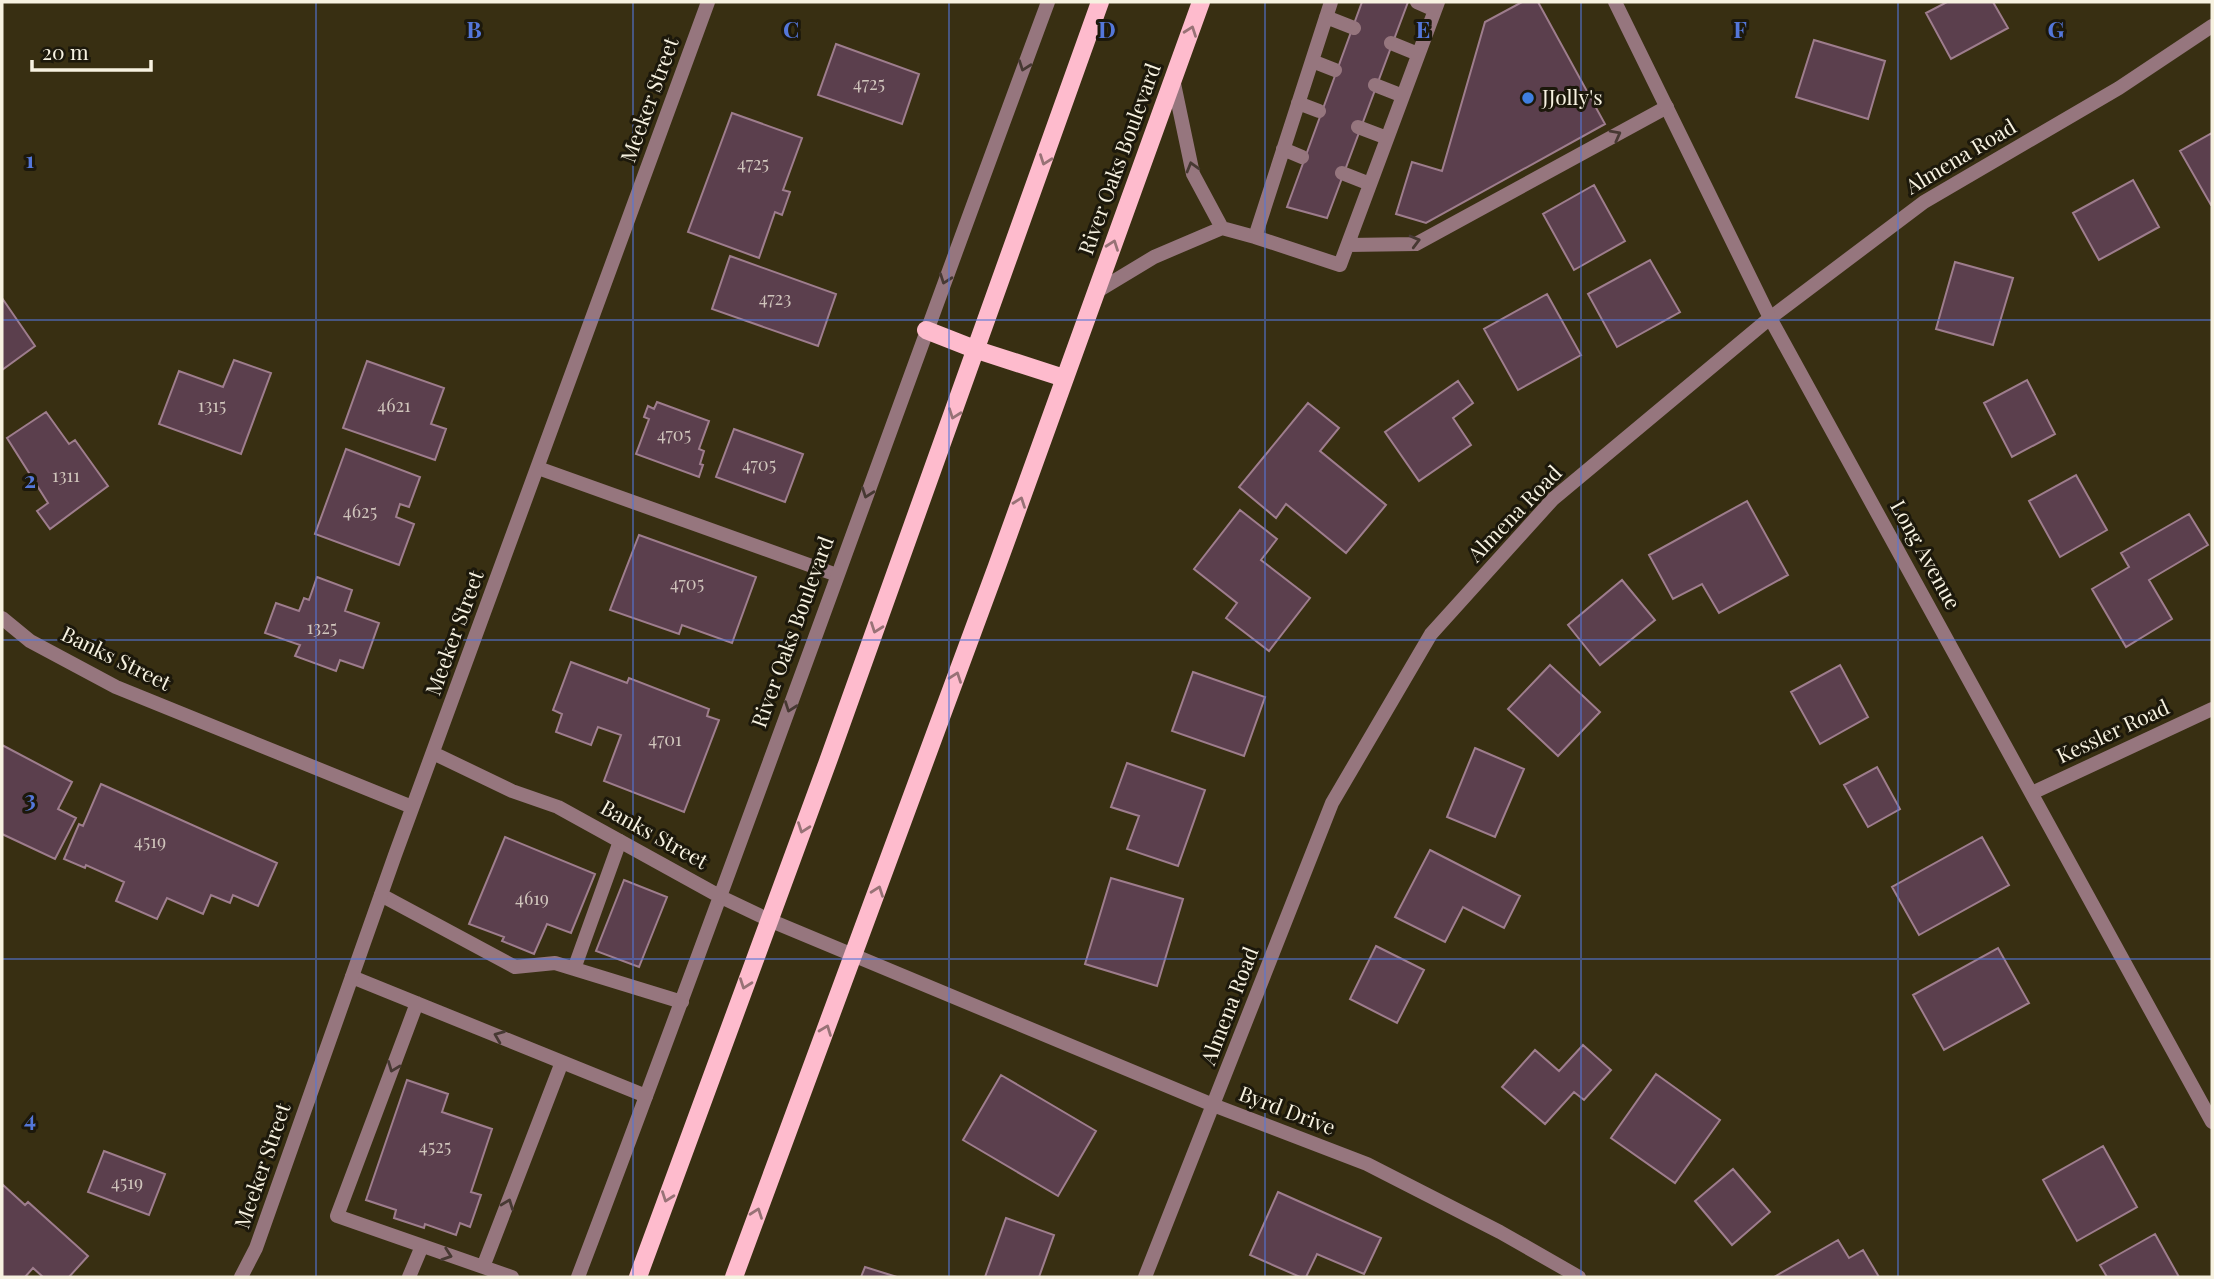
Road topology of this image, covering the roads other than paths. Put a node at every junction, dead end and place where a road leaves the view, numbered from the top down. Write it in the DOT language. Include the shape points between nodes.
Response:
graph roads {
  1 [pos="708,2"];
  2 [pos="1048,2"];
  3 [pos="1100,2"];
  4 [pos="1201,2"];
  5 [pos="1331,2"];
  6 [pos="1417,2"];
  7 [pos="1615,2"];
  8 [pos="1437,6"];
  9 [pos="1326,17"];
  10 [pos="2212,26"];
  11 [pos="1354,28"];
  12 [pos="1391,43"];
  13 [pos="1418,54"];
  14 [pos="1312,61"];
  15 [pos="1335,70"];
  16 [pos="1173,79"];
  17 [pos="1375,85"];
  18 [pos="1403,96"];
  19 [pos="1298,103"];
  20 [pos="1667,107"];
  21 [pos="1319,111"];
  22 [pos="1358,127"];
  23 [pos="1387,138"];
  24 [pos="1283,149"];
  25 [pos="1301,156"];
  26 [pos="1342,173"];
  27 [pos="1370,184"];
  28 [pos="1222,228"];
  29 [pos="1255,237"];
  30 [pos="1348,245"];
  31 [pos="1096,292"];
  32 [pos="1770,318"];
  33 [pos="926,330"];
  34 [pos="977,350"];
  35 [pos="1064,378"];
  36 [pos="538,468"];
  37 [pos="837,576"];
  38 [pos="2,618"];
  39 [pos="2212,709"];
  40 [pos="433,753"];
  41 [pos="2032,793"];
  42 [pos="412,807"];
  43 [pos="620,841"];
  44 [pos="381,895"];
  45 [pos="722,897"];
  46 [pos="769,920"];
  47 [pos="854,955"];
  48 [pos="574,969"];
  49 [pos="352,977"];
  50 [pos="682,1002"];
  51 [pos="417,1003"];
  52 [pos="562,1062"];
  53 [pos="646,1097"];
  54 [pos="1213,1105"];
  55 [pos="2212,1122"];
  56 [pos="422,1246"];
  57 [pos="483,1267"];
  58 [pos="240,1277"];
  59 [pos="409,1277"];
  60 [pos="512,1277"];
  61 [pos="578,1277"];
  62 [pos="638,1277"];
  63 [pos="734,1277"];
  64 [pos="1146,1277"];
  65 [pos="1579,1277"];
  1 -- 36 [label="street, Meeker Street"];
  2 -- 33 [label="street, River Oaks Boulevard, one-way"];
  3 -- 34 [label="main road, one-way"];
  16 -- 4 [label="main road, River Oaks Boulevard, one-way"];
  5 -- 9 [label="street"];
  6 -- 8 [label="street"];
  7 -- 20 [label="street, Long Avenue"];
  8 -- 13 [label="street"];
  9 -- 11 [label="street"];
  9 -- 14 [label="street"];
  10 -- 32 [label="street, Almena Road" via="2119,89 1924,202"];
  12 -- 13 [label="street"];
  13 -- 18 [label="street"];
  14 -- 15 [label="street"];
  14 -- 19 [label="street"];
  28 -- 16 [label="street, one-way" via="1193,174"];
  31 -- 16 [label="main road, River Oaks Boulevard, one-way"];
  17 -- 18 [label="street"];
  18 -- 23 [label="street"];
  19 -- 21 [label="street"];
  19 -- 24 [label="street"];
  30 -- 20 [label="street, one-way" via="1416,244"];
  20 -- 32 [label="street, Long Avenue"];
  22 -- 23 [label="street"];
  23 -- 27 [label="street"];
  24 -- 25 [label="street"];
  24 -- 29 [label="street"];
  26 -- 27 [label="street"];
  27 -- 30 [label="street"];
  28 -- 29 [label="street"];
  28 -- 31 [label="street" via="1154,257"];
  29 -- 30 [label="street" via="1340,265"];
  31 -- 35 [label="main road, River Oaks Boulevard"];
  32 -- 41 [label="street, Long Avenue"];
  32 -- 54 [label="street, Almena Road" via="1553,499 1431,634 1332,803"];
  33 -- 34 [label="main road"];
  33 -- 37 [label="street, River Oaks Boulevard, one-way"];
  34 -- 35 [label="main road"];
  34 -- 46 [label="main road, one-way"];
  47 -- 35 [label="main road, River Oaks Boulevard, one-way"];
  36 -- 37 [label="street"];
  36 -- 40 [label="street, Meeker Street"];
  37 -- 45 [label="street, River Oaks Boulevard, one-way"];
  38 -- 42 [label="street, Banks Street" via="30,641 117,687"];
  39 -- 41 [label="street, Kessler Road"];
  40 -- 42 [label="street, Meeker Street"];
  40 -- 43 [label="street, Banks Street" via="512,791 558,807"];
  41 -- 55 [label="street, Long Avenue"];
  42 -- 44 [label="street, Meeker Street"];
  43 -- 45 [label="street, Banks Street"];
  43 -- 48 [label="street"];
  44 -- 48 [label="street" via="515,967 555,963"];
  44 -- 49 [label="street, Meeker Street"];
  45 -- 46 [label="street, Banks Street"];
  45 -- 50 [label="street, River Oaks Boulevard"];
  46 -- 47 [label="street, Banks Street"];
  46 -- 62 [label="main road, one-way"];
  47 -- 54 [label="street, Byrd Drive"];
  63 -- 47 [label="main road, River Oaks Boulevard, one-way"];
  48 -- 50 [label="street"];
  49 -- 51 [label="street"];
  49 -- 58 [label="street, Meeker Street" via="257,1248"];
  50 -- 53 [label="street, River Oaks Boulevard"];
  52 -- 51 [label="street, one-way"];
  51 -- 56 [label="street, one-way" via="337,1216"];
  52 -- 53 [label="street"];
  57 -- 52 [label="street, one-way"];
  53 -- 61 [label="street, River Oaks Boulevard"];
  54 -- 64 [label="street, Almena Road"];
  54 -- 65 [label="street, Byrd Drive" via="1367,1164"];
  56 -- 57 [label="street, one-way"];
  56 -- 59 [label="street"];
  57 -- 60 [label="street"];
}
